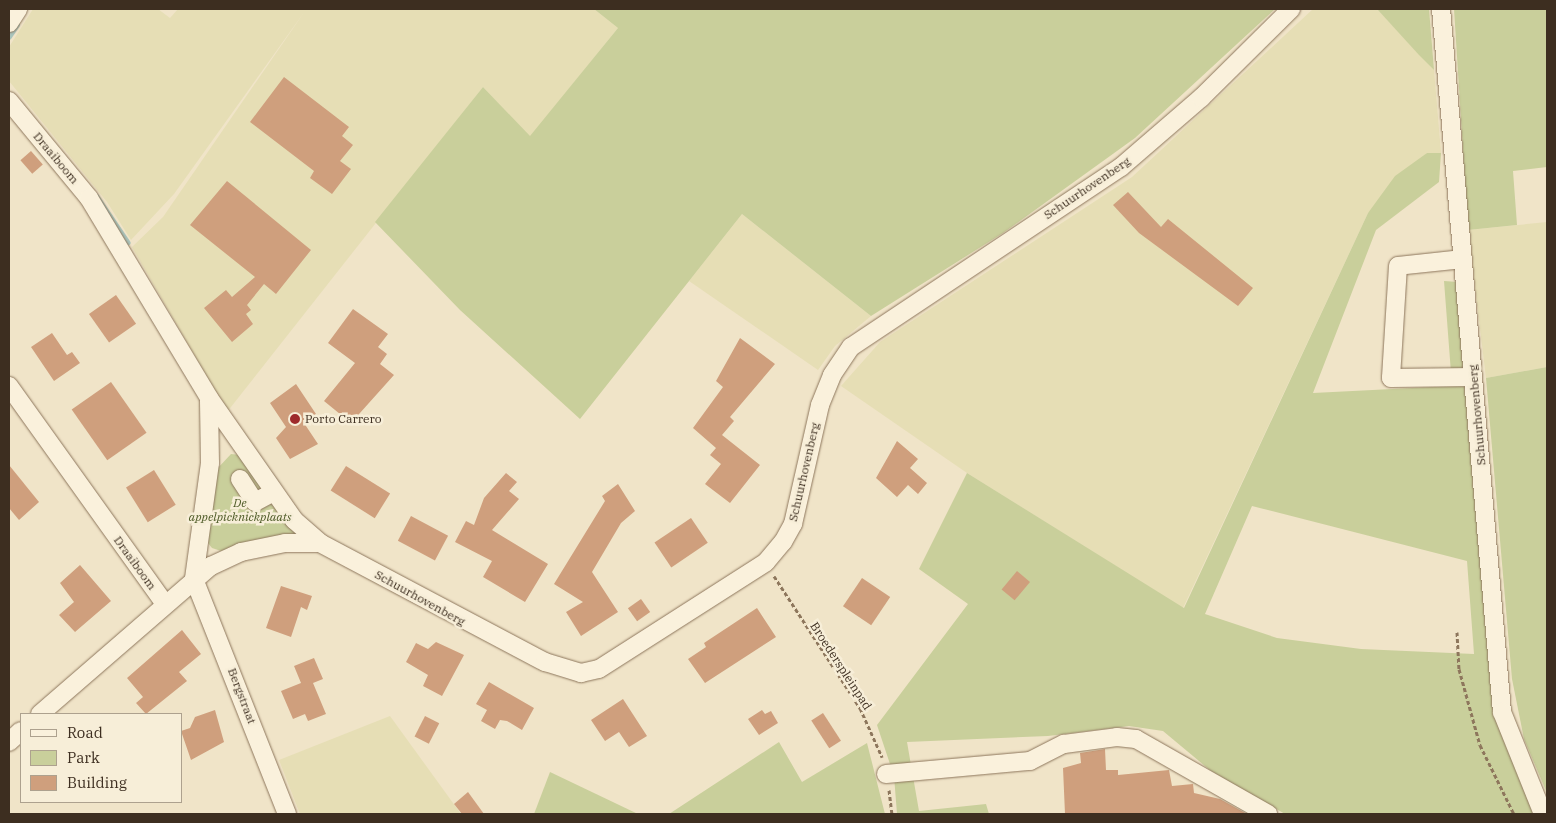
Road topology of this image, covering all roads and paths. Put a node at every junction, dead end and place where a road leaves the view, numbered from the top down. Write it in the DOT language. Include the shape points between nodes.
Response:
graph roads {
  1 [pos="18,9"];
  2 [pos="1291,9"];
  3 [pos="1441,9"];
  4 [pos="9,23"];
  5 [pos="9,101"];
  6 [pos="1463,260"];
  7 [pos="1473,378"];
  8 [pos="9,386"];
  9 [pos="209,398"];
  10 [pos="240,479"];
  11 [pos="274,492"];
  12 [pos="320,544"];
  13 [pos="766,562"];
  14 [pos="194,579"];
  15 [pos="165,604"];
  16 [pos="1457,632"];
  17 [pos="41,713"];
  18 [pos="20,732"];
  19 [pos="9,742"];
  20 [pos="886,774"];
  21 [pos="287,814"];
  22 [pos="892,814"];
  23 [pos="1268,814"];
  24 [pos="1514,814"];
  25 [pos="1543,814"];
  1 -- 4 [label="street"];
  2 -- 13 [label="street, Schuurhovenberg" via="1201,98 1120,167 851,347 832,375 820,405 792,524"];
  3 -- 6 [label="street, Schuurhovenberg"];
  5 -- 9 [label="street, Draaiboom" via="111,229"];
  6 -- 7 [label="street, Schuurhovenberg"];
  6 -- 7 [label="street" via="1398,266 1392,378"];
  7 -- 25 [label="street, Schuurhovenberg" via="1502,712"];
  8 -- 15 [label="street, Draaiboom"];
  9 -- 11 [label="street, Draaiboom"];
  9 -- 14 [label="street, Draaiboom" via="210,463"];
  10 -- 11 [label="street" via="255,502"];
  11 -- 12 [label="street, Draaiboom" via="294,520"];
  12 -- 13 [label="street, Schuurhovenberg" via="476,628 545,662 581,673 599,669"];
  12 -- 14 [label="street, Schuurhovenberg" via="285,543 241,552"];
  13 -- 20 [label="path, Broederspleinpad" via="860,708"];
  14 -- 15 [label="street, Schuurhovenberg"];
  14 -- 21 [label="street, Bergstraat"];
  15 -- 17 [label="street"];
  16 -- 24 [label="path" via="1459,669 1472,703 1480,745"];
  18 -- 19 [label="street"];
  20 -- 22 [label="path, Broederspleinpad"];
  20 -- 23 [label="street" via="1030,761 1064,744 1117,736 1136,739"];
}
